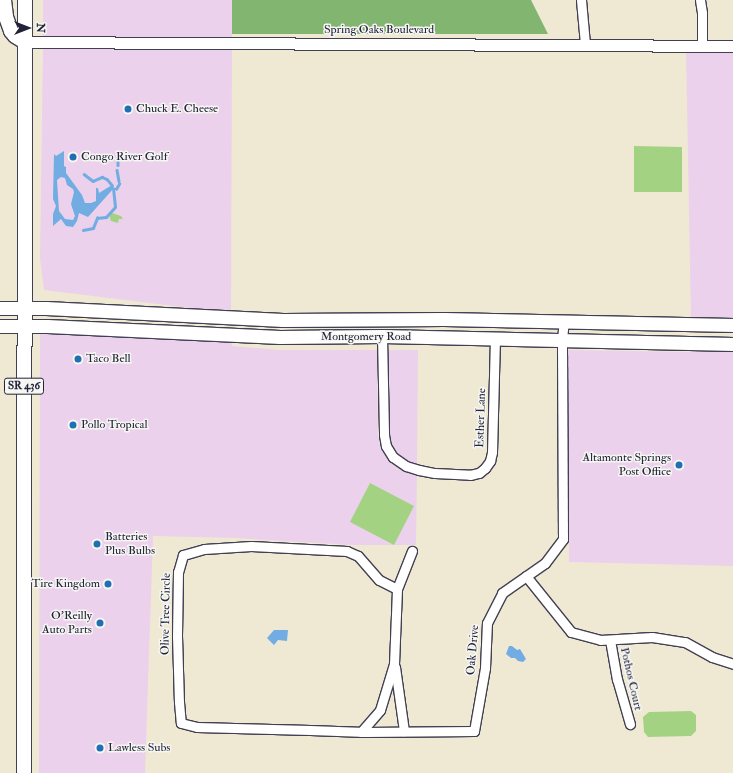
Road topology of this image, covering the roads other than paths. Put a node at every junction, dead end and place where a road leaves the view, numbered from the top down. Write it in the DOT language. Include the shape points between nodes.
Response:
graph roads {
  1 [pos="4,0"];
  2 [pos="26,0"];
  3 [pos="581,0"];
  4 [pos="700,0"];
  5 [pos="25,42"];
  6 [pos="585,44"];
  7 [pos="702,46"];
  8 [pos="733,46"];
  9 [pos="0,308"];
  10 [pos="24,308"];
  11 [pos="444,319"];
  12 [pos="564,321"];
  13 [pos="733,325"];
  14 [pos="0,326"];
  15 [pos="24,326"];
  16 [pos="382,336"];
  17 [pos="495,338"];
  18 [pos="562,339"];
  19 [pos="733,344"];
  20 [pos="412,551"];
  21 [pos="526,576"];
  22 [pos="397,589"];
  23 [pos="610,640"];
  24 [pos="394,664"];
  25 [pos="733,664"];
  26 [pos="630,724"];
  27 [pos="404,731"];
  28 [pos="361,732"];
  29 [pos="24,773"];
  1 -- 5 [label="main road" via="11,31"];
  2 -- 5 [label="main road, SR 436"];
  3 -- 6 [label="street"];
  4 -- 7 [label="street"];
  5 -- 6 [label="street, Spring Oaks Boulevard"];
  5 -- 10 [label="main road, SR 436"];
  6 -- 7 [label="street, Spring Oaks Boulevard"];
  7 -- 8 [label="street, Spring Oaks Boulevard"];
  9 -- 10 [label="main road, Montgomery Road"];
  10 -- 11 [label="main road, Montgomery Road" via="282,320"];
  10 -- 15 [label="main road, SR 436"];
  11 -- 12 [label="main road, Montgomery Road"];
  11 -- 16 [label="main road" via="424,324 404,323 393,327"];
  12 -- 13 [label="main road, Montgomery Road"];
  12 -- 18 [label="street, Oak Drive"];
  14 -- 15 [label="main road, Montgomery Road"];
  15 -- 16 [label="main road, Montgomery Road" via="280,337"];
  15 -- 29 [label="main road, SR 436"];
  16 -- 17 [label="main road, Montgomery Road"];
  16 -- 17 [label="street, Esther Lane" via="386,446 393,457 406,466 436,473 470,475 485,468 492,452"];
  17 -- 18 [label="main road, Montgomery Road"];
  18 -- 19 [label="main road, Montgomery Road"];
  18 -- 21 [label="street, Oak Drive" via="563,539 545,563"];
  20 -- 22 [label="street"];
  21 -- 23 [label="street" via="571,632 600,640"];
  21 -- 27 [label="street, Oak Drive" via="502,593 487,623 485,668 474,731"];
  22 -- 24 [label="street"];
  22 -- 28 [label="street, Olive Tree Circle" via="379,580 358,556 347,551 251,546 204,549 183,556 178,572 177,636 182,723 197,727"];
  23 -- 25 [label="street" via="652,637 685,642 712,657"];
  23 -- 26 [label="street, Pothos Court" via="617,679"];
  24 -- 27 [label="street"];
  24 -- 28 [label="street" via="380,710"];
  27 -- 28 [label="street, Olive Tree Circle"];
}
